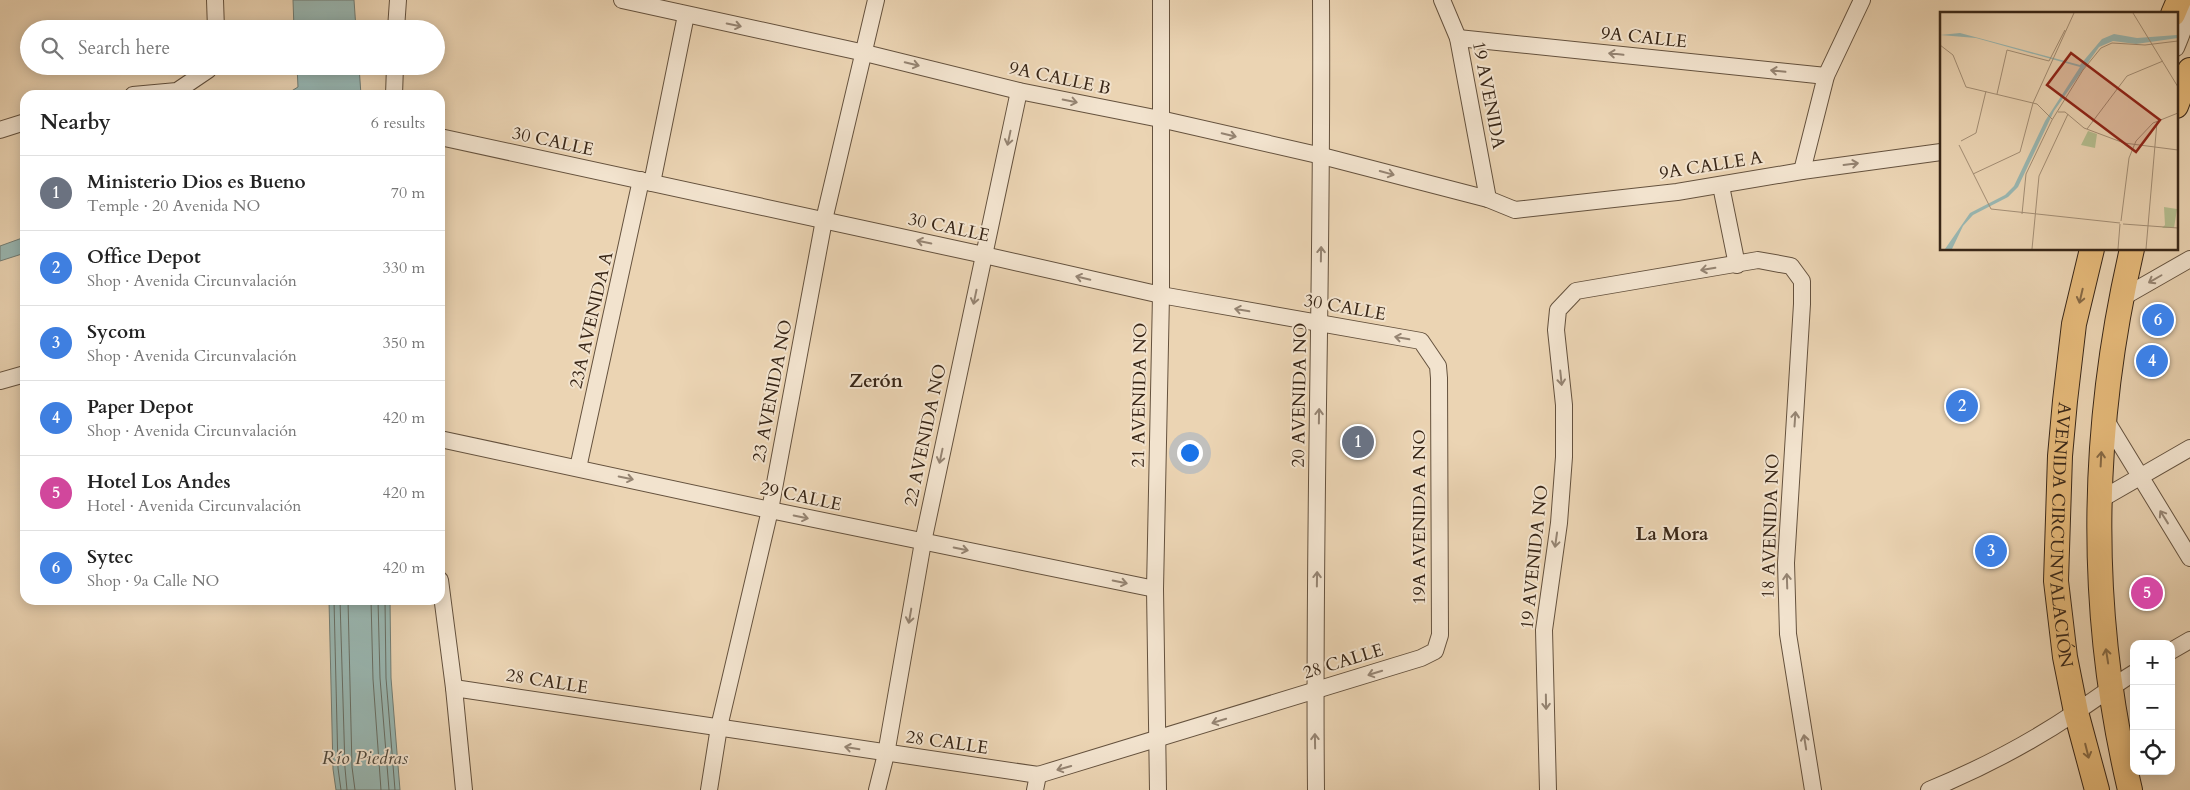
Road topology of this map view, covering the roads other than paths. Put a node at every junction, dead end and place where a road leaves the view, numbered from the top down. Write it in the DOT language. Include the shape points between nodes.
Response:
graph roads {
  1 [pos="215,0"];
  2 [pos="398,0"];
  3 [pos="622,0"];
  4 [pos="876,0"];
  5 [pos="1161,0"];
  6 [pos="1320,0"];
  7 [pos="1442,0"];
  8 [pos="1862,0"];
  9 [pos="2179,0"];
  10 [pos="2174,12"];
  11 [pos="686,14"];
  12 [pos="216,20"];
  13 [pos="397,20"];
  14 [pos="1458,38"];
  15 [pos="2178,43"];
  16 [pos="865,53"];
  17 [pos="201,75"];
  18 [pos="395,75"];
  19 [pos="1826,76"];
  20 [pos="178,90"];
  21 [pos="394,90"];
  22 [pos="1019,90"];
  23 [pos="1160,119"];
  24 [pos="20,124"];
  25 [pos="0,130"];
  26 [pos="445,138"];
  27 [pos="1940,152"];
  28 [pos="1322,156"];
  29 [pos="1802,171"];
  30 [pos="647,182"];
  31 [pos="1721,186"];
  32 [pos="1488,199"];
  33 [pos="824,220"];
  34 [pos="2092,250"];
  35 [pos="2132,250"];
  36 [pos="984,255"];
  37 [pos="2190,258"];
  38 [pos="1736,265"];
  39 [pos="1161,296"];
  40 [pos="2120,299"];
  41 [pos="1321,323"];
  42 [pos="1438,366"];
  43 [pos="20,375"];
  44 [pos="0,381"];
  45 [pos="2103,416"];
  46 [pos="445,440"];
  47 [pos="2190,448"];
  48 [pos="578,468"];
  49 [pos="2140,477"];
  50 [pos="2098,501"];
  51 [pos="770,510"];
  52 [pos="923,542"];
  53 [pos="2190,558"];
  54 [pos="1155,590"];
  55 [pos="443,605"];
  56 [pos="2190,640"];
  57 [pos="2175,649"];
  58 [pos="1421,658"];
  59 [pos="2130,675"];
  60 [pos="2112,686"];
  61 [pos="454,688"];
  62 [pos="1315,691"];
  63 [pos="2076,712"];
  64 [pos="719,727"];
  65 [pos="1158,740"];
  66 [pos="2130,744"];
  67 [pos="886,754"];
  68 [pos="2136,775"];
  69 [pos="1036,783"];
  70 [pos="464,790"];
  71 [pos="709,790"];
  72 [pos="877,790"];
  73 [pos="1158,790"];
  74 [pos="1316,790"];
  75 [pos="1548,790"];
  76 [pos="1813,790"];
  77 [pos="1929,790"];
  78 [pos="2097,790"];
  79 [pos="2130,790"];
  80 [pos="2140,790"];
  1 -- 12 [label="street"];
  2 -- 13 [label="street"];
  3 -- 11 [label="street, 9A CALLE B"];
  4 -- 16 [label="street, 23 AVENIDA NO"];
  5 -- 23 [label="street, 21 AVENIDA NO"];
  6 -- 28 [label="street, 20 AVENIDA NO"];
  7 -- 14 [label="street, 19 AVENIDA"];
  8 -- 19 [label="street"];
  9 -- 10 [label="highway"];
  9 -- 15 [label="street" via="2185,11 2186,24"];
  11 -- 16 [label="street, 9A CALLE B, one-way"];
  11 -- 30 [label="street, 23A AVENIDA A"];
  19 -- 14 [label="street, 9A CALLE, one-way"];
  14 -- 32 [label="street, 19 AVENIDA"];
  16 -- 22 [label="street, 9A CALLE B, one-way"];
  16 -- 33 [label="street, 23 AVENIDA NO"];
  17 -- 20 [label="street"];
  18 -- 21 [label="street"];
  19 -- 29 [label="street"];
  22 -- 23 [label="street, 9A CALLE B, one-way"];
  22 -- 36 [label="street, 22 AVENIDA NO, one-way"];
  23 -- 28 [label="street, 9A CALLE B, one-way"];
  23 -- 39 [label="street, 21 AVENIDA NO"];
  24 -- 25 [label="street"];
  26 -- 30 [label="street, 30 CALLE"];
  29 -- 27 [label="street, 9A CALLE A, one-way"];
  28 -- 32 [label="street, 9A CALLE B, one-way"];
  41 -- 28 [label="street, 20 AVENIDA NO, one-way"];
  29 -- 31 [label="street, 9A CALLE A"];
  30 -- 33 [label="street, 30 CALLE"];
  30 -- 48 [label="street, 23A AVENIDA A"];
  31 -- 32 [label="street, 9A CALLE A" via="1515,210"];
  31 -- 38 [label="street"];
  36 -- 33 [label="street, 30 CALLE, one-way"];
  33 -- 51 [label="street, 23 AVENIDA NO"];
  34 -- 63 [label="highway, AVENIDA CIRCUNVALACIÓN, one-way" via="2074,324 2060,456 2056,581 2060,628"];
  35 -- 40 [label="highway, AVENIDA CIRCUNVALACIÓN"];
  39 -- 36 [label="street, 30 CALLE, one-way"];
  36 -- 52 [label="street, 22 AVENIDA NO, one-way"];
  37 -- 40 [label="street, one-way"];
  38 -- 75 [label="street, 19 AVENIDA NO, one-way" via="1576,291 1558,310 1556,330 1564,404 1564,457 1559,523 1544,630"];
  76 -- 38 [label="street, 18 AVENIDA NO, one-way" via="1788,634 1786,563 1802,281 1790,266 1758,260"];
  41 -- 39 [label="street, 30 CALLE, one-way"];
  39 -- 54 [label="street, 21 AVENIDA NO"];
  40 -- 45 [label="highway, AVENIDA CIRCUNVALACIÓN"];
  42 -- 41 [label="street, 30 CALLE, one-way" via="1420,341"];
  62 -- 41 [label="street, 20 AVENIDA NO, one-way"];
  42 -- 58 [label="street, 19A AVENIDA A NO" via="1440,635 1435,652"];
  43 -- 44 [label="street"];
  45 -- 49 [label="street"];
  50 -- 45 [label="highway, AVENIDA CIRCUNVALACIÓN, one-way"];
  46 -- 48 [label="street, 29 CALLE"];
  47 -- 49 [label="street"];
  48 -- 51 [label="street, 29 CALLE, one-way"];
  49 -- 50 [label="street"];
  53 -- 49 [label="street, one-way"];
  60 -- 50 [label="highway, AVENIDA CIRCUNVALACIÓN, one-way" via="2102,622"];
  51 -- 52 [label="street, 29 CALLE, one-way"];
  51 -- 64 [label="street, 23 AVENIDA NO"];
  52 -- 54 [label="street, 29 CALLE, one-way"];
  52 -- 67 [label="street, 22 AVENIDA NO, one-way"];
  54 -- 65 [label="street, 21 AVENIDA NO"];
  55 -- 61 [label="street"];
  56 -- 57 [label="street"];
  58 -- 62 [label="street, 28 CALLE, one-way"];
  59 -- 60 [label="street"];
  60 -- 63 [label="street"];
  60 -- 66 [label="highway" via="2123,708"];
  60 -- 79 [label="highway, AVENIDA CIRCUNVALACIÓN"];
  61 -- 64 [label="street, 28 CALLE"];
  61 -- 70 [label="street"];
  62 -- 65 [label="street, 28 CALLE, one-way"];
  74 -- 62 [label="street, 20 AVENIDA NO, one-way"];
  63 -- 77 [label="street" via="2013,751"];
  63 -- 78 [label="highway, AVENIDA CIRCUNVALACIÓN, one-way"];
  67 -- 64 [label="street, 28 CALLE, one-way"];
  64 -- 71 [label="street, 23 AVENIDA NO"];
  65 -- 69 [label="street, 28 CALLE, one-way"];
  65 -- 73 [label="street, 21 AVENIDA NO"];
  67 -- 69 [label="street, 28 CALLE"];
  67 -- 72 [label="street, 22 AVENIDA NO"];
  68 -- 80 [label="highway"];
}
